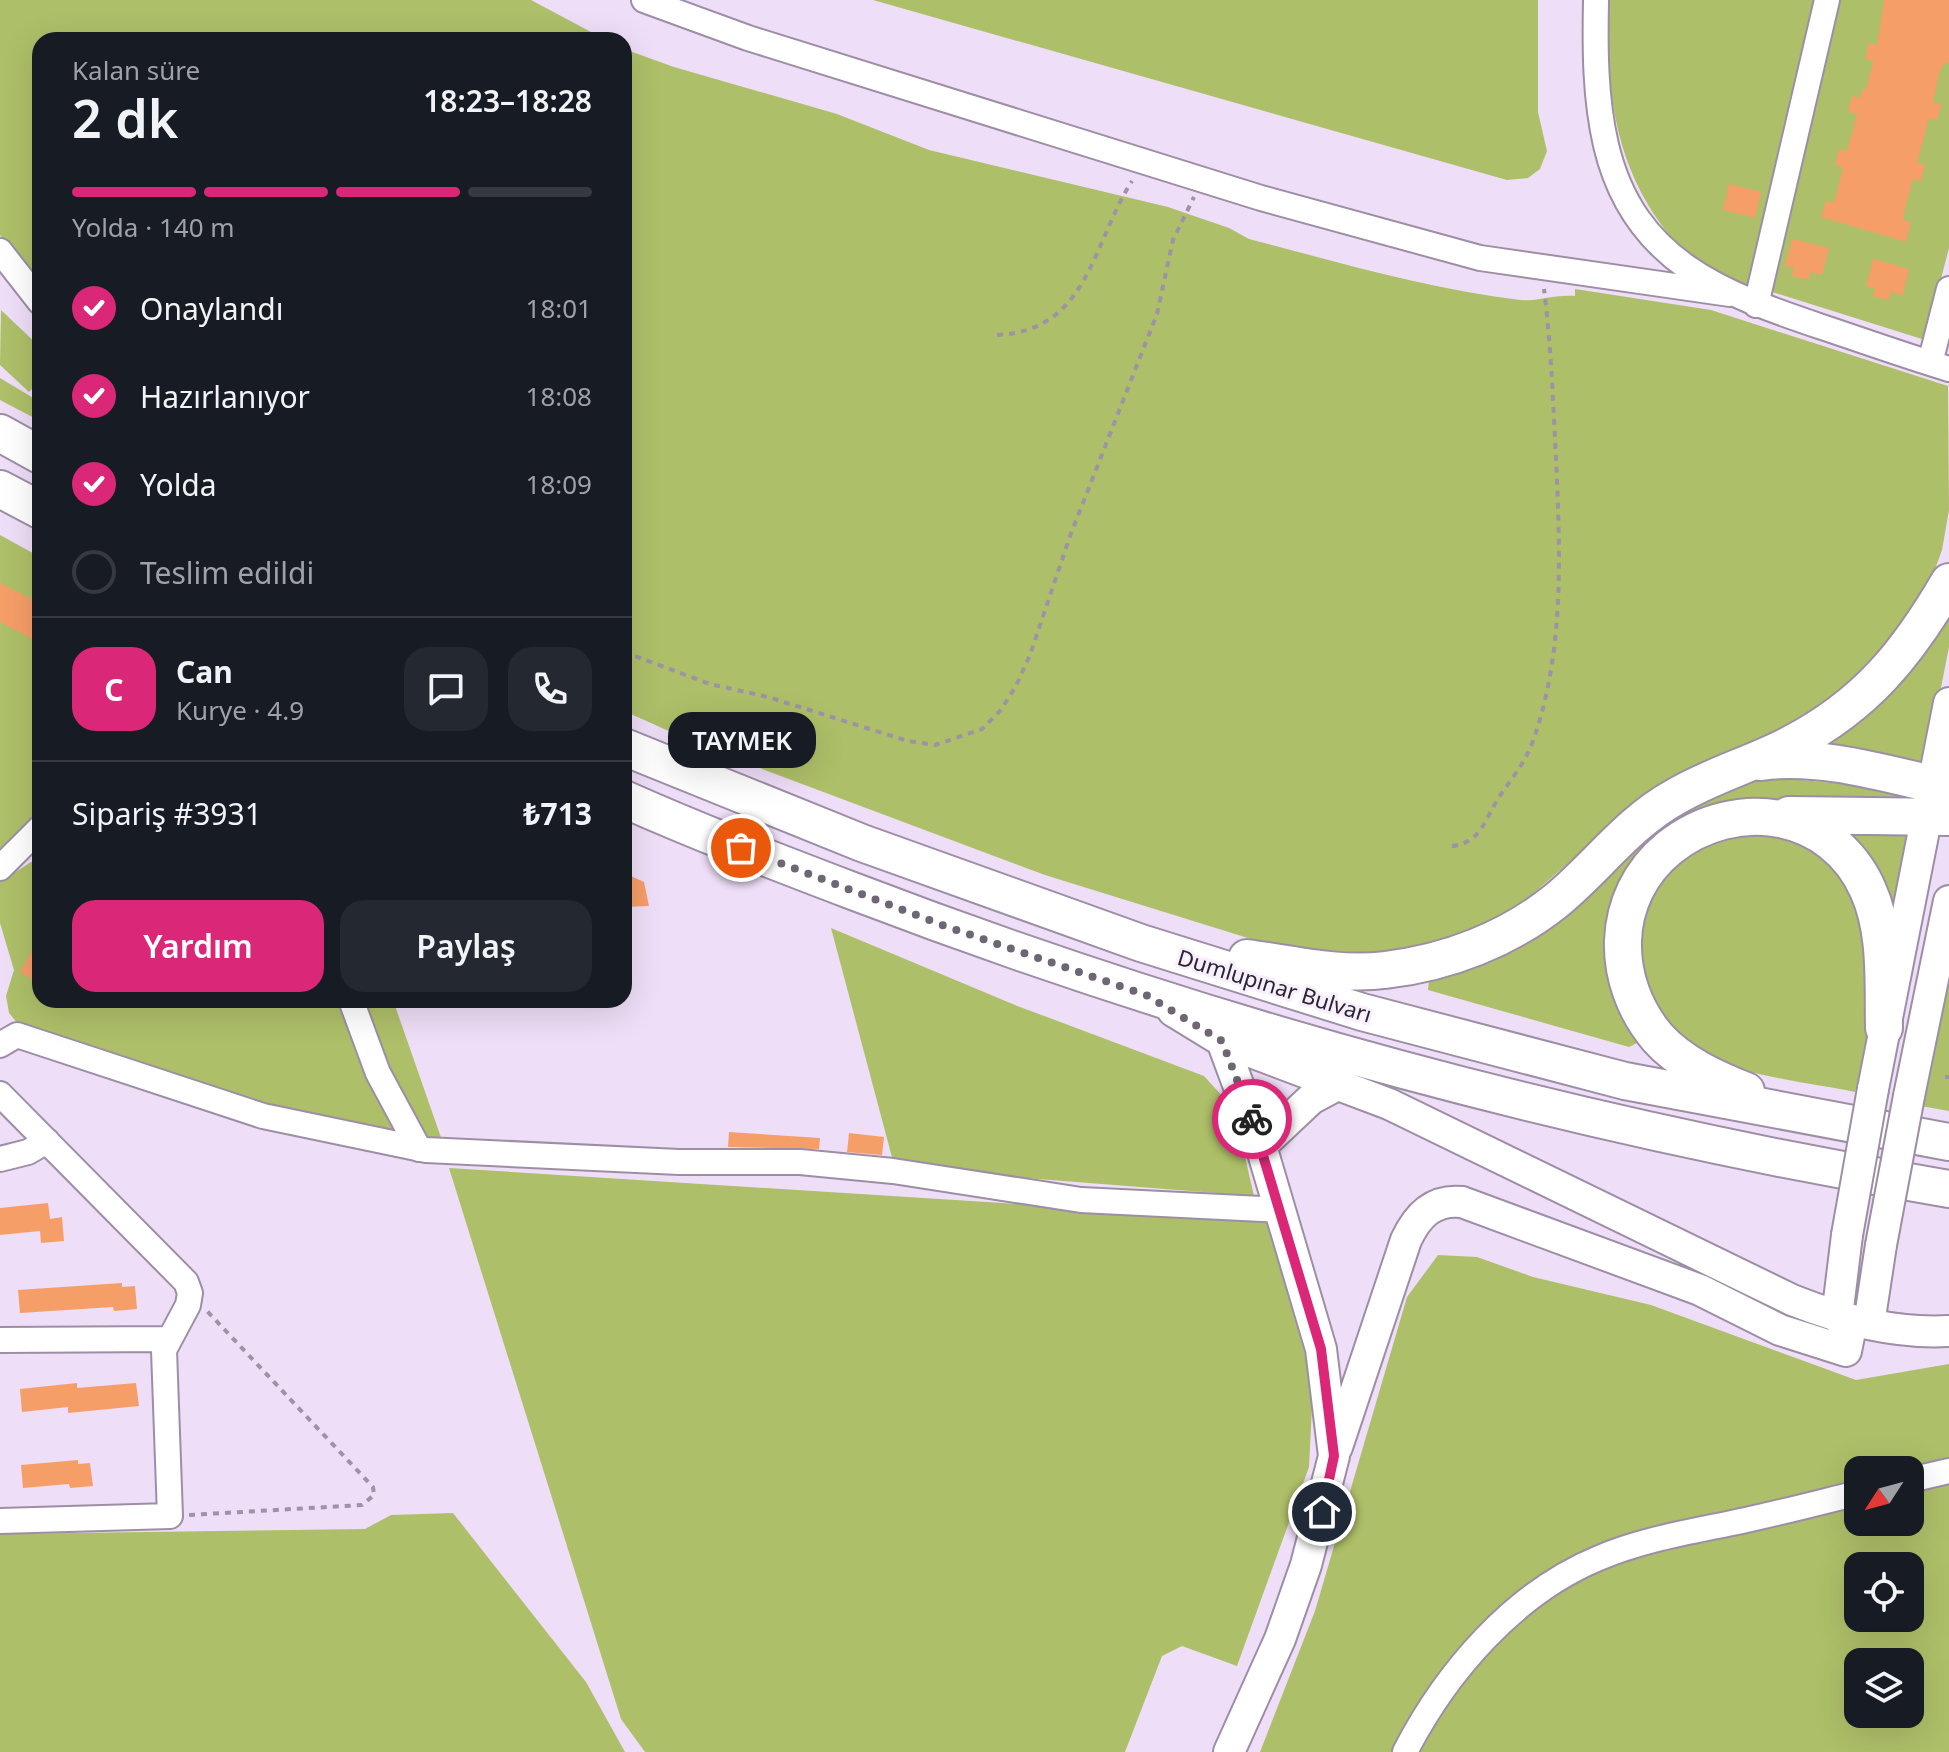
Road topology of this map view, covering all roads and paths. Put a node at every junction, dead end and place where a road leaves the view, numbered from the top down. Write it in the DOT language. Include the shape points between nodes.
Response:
graph roads {
  1 [pos="644,0"];
  2 [pos="1596,0"];
  3 [pos="1827,0"];
  4 [pos="1144,162"];
  5 [pos="1203,180"];
  6 [pos="0,251"];
  7 [pos="1541,266"];
  8 [pos="1949,289"];
  9 [pos="32,292"];
  10 [pos="1730,294"];
  11 [pos="1756,305"];
  12 [pos="997,335"];
  13 [pos="1940,366"];
  14 [pos="0,433"];
  15 [pos="32,451"];
  16 [pos="0,489"];
  17 [pos="32,506"];
  18 [pos="1949,582"];
  19 [pos="632,655"];
  20 [pos="1949,703"];
  21 [pos="632,750"];
  22 [pos="1746,765"];
  23 [pos="632,802"];
  24 [pos="1941,802"];
  25 [pos="1775,816"];
  26 [pos="32,841"];
  27 [pos="1452,846"];
  28 [pos="0,868"];
  29 [pos="1949,901"];
  30 [pos="1141,943"];
  31 [pos="1146,995"];
  32 [pos="354,1008"];
  33 [pos="1884,1028"];
  34 [pos="3,1038"];
  35 [pos="1222,1041"];
  36 [pos="1339,1084"];
  37 [pos="0,1094"];
  38 [pos="1811,1117"];
  39 [pos="47,1141"];
  40 [pos="1949,1142"];
  41 [pos="1261,1146"];
  42 [pos="419,1149"];
  43 [pos="0,1159"];
  44 [pos="1949,1189"];
  45 [pos="1281,1210"];
  46 [pos="190,1293"];
  47 [pos="1853,1321"];
  48 [pos="1949,1331"];
  49 [pos="167,1339"];
  50 [pos="0,1340"];
  51 [pos="1334,1456"];
  52 [pos="1949,1471"];
  53 [pos="1924,1477"];
  54 [pos="1844,1496"];
  55 [pos="170,1516"];
  56 [pos="0,1521"];
  57 [pos="1229,1752"];
  58 [pos="1405,1752"];
  1 -- 4 [label="street" via="748,38"];
  2 -- 10 [label="street" via="1600,117 1621,189 1663,249 1686,270"];
  3 -- 11 [label="street"];
  4 -- 5 [label="street"];
  4 -- 12 [label="path" via="1070,303 1022,334"];
  5 -- 7 [label="street" via="1480,258"];
  5 -- 19 [label="path" via="1173,240 1157,314 1070,536 1030,655 1016,686 982,729 935,745 908,741 796,704 710,684"];
  6 -- 9 [label="street"];
  7 -- 10 [label="street"];
  7 -- 27 [label="path" via="1551,352 1561,573 1548,679 1534,740 1516,778 1478,835 1466,845"];
  8 -- 13 [label="street"];
  10 -- 11 [label="street"];
  11 -- 13 [label="street"];
  14 -- 15 [label="highway"];
  16 -- 17 [label="highway"];
  18 -- 22 [label="highway" via="1897,661 1866,694 1792,744"];
  20 -- 24 [label="main road"];
  21 -- 30 [label="highway, Dumlupınar Bulvarı" via="862,843"];
  22 -- 24 [label="highway" via="1779,760 1876,772"];
  22 -- 30 [label="highway" via="1673,797 1636,823 1530,920 1447,957 1384,971 1353,971"];
  23 -- 31 [label="highway" via="945,926"];
  24 -- 25 [label="highway"];
  24 -- 33 [label="main road"];
  25 -- 33 [label="highway" via="1821,833 1858,869 1877,915"];
  25 -- 38 [label="highway" via="1731,820 1669,848 1637,887 1625,923 1622,962 1644,1020 1678,1056 1720,1081"];
  26 -- 28 [label="street"];
  29 -- 47 [label="main road, bridge" via="1881,1245"];
  30 -- 38 [label="highway, Dumlupınar Bulvarı" via="1484,1047"];
  31 -- 35 [label="main road"];
  31 -- 44 [label="highway" via="1323,1050 1503,1097"];
  32 -- 42 [label="street" via="378,1073"];
  33 -- 47 [label="main road, bridge" via="1847,1235"];
  34 -- 42 [label="street" via="37,1040 263,1116"];
  35 -- 36 [label="main road"];
  35 -- 41 [label="main road"];
  36 -- 41 [label="main road" via="1311,1099"];
  36 -- 47 [label="main road" via="1469,1142 1734,1274"];
  37 -- 39 [label="street"];
  38 -- 40 [label="highway, Dumlupınar Bulvarı"];
  39 -- 43 [label="street"];
  39 -- 46 [label="street" via="186,1282"];
  41 -- 45 [label="main road"];
  42 -- 45 [label="street" via="679,1162 800,1162 1081,1200"];
  45 -- 51 [label="main road" via="1321,1349"];
  46 -- 49 [label="street"];
  46 -- 55 [label="path" via="373,1487 374,1495 362,1505"];
  47 -- 48 [label="main road" via="1918,1333"];
  47 -- 51 [label="main road" via="1846,1351 1780,1330 1700,1290 1462,1202 1438,1203 1414,1223 1406,1240"];
  49 -- 50 [label="street"];
  49 -- 55 [label="street" via="163,1367"];
  51 -- 57 [label="main road" via="1280,1639"];
  52 -- 53 [label="street"];
  54 -- 58 [label="street" via="1670,1534 1598,1559 1534,1594 1484,1641 1428,1706"];
  55 -- 56 [label="street"];
}
